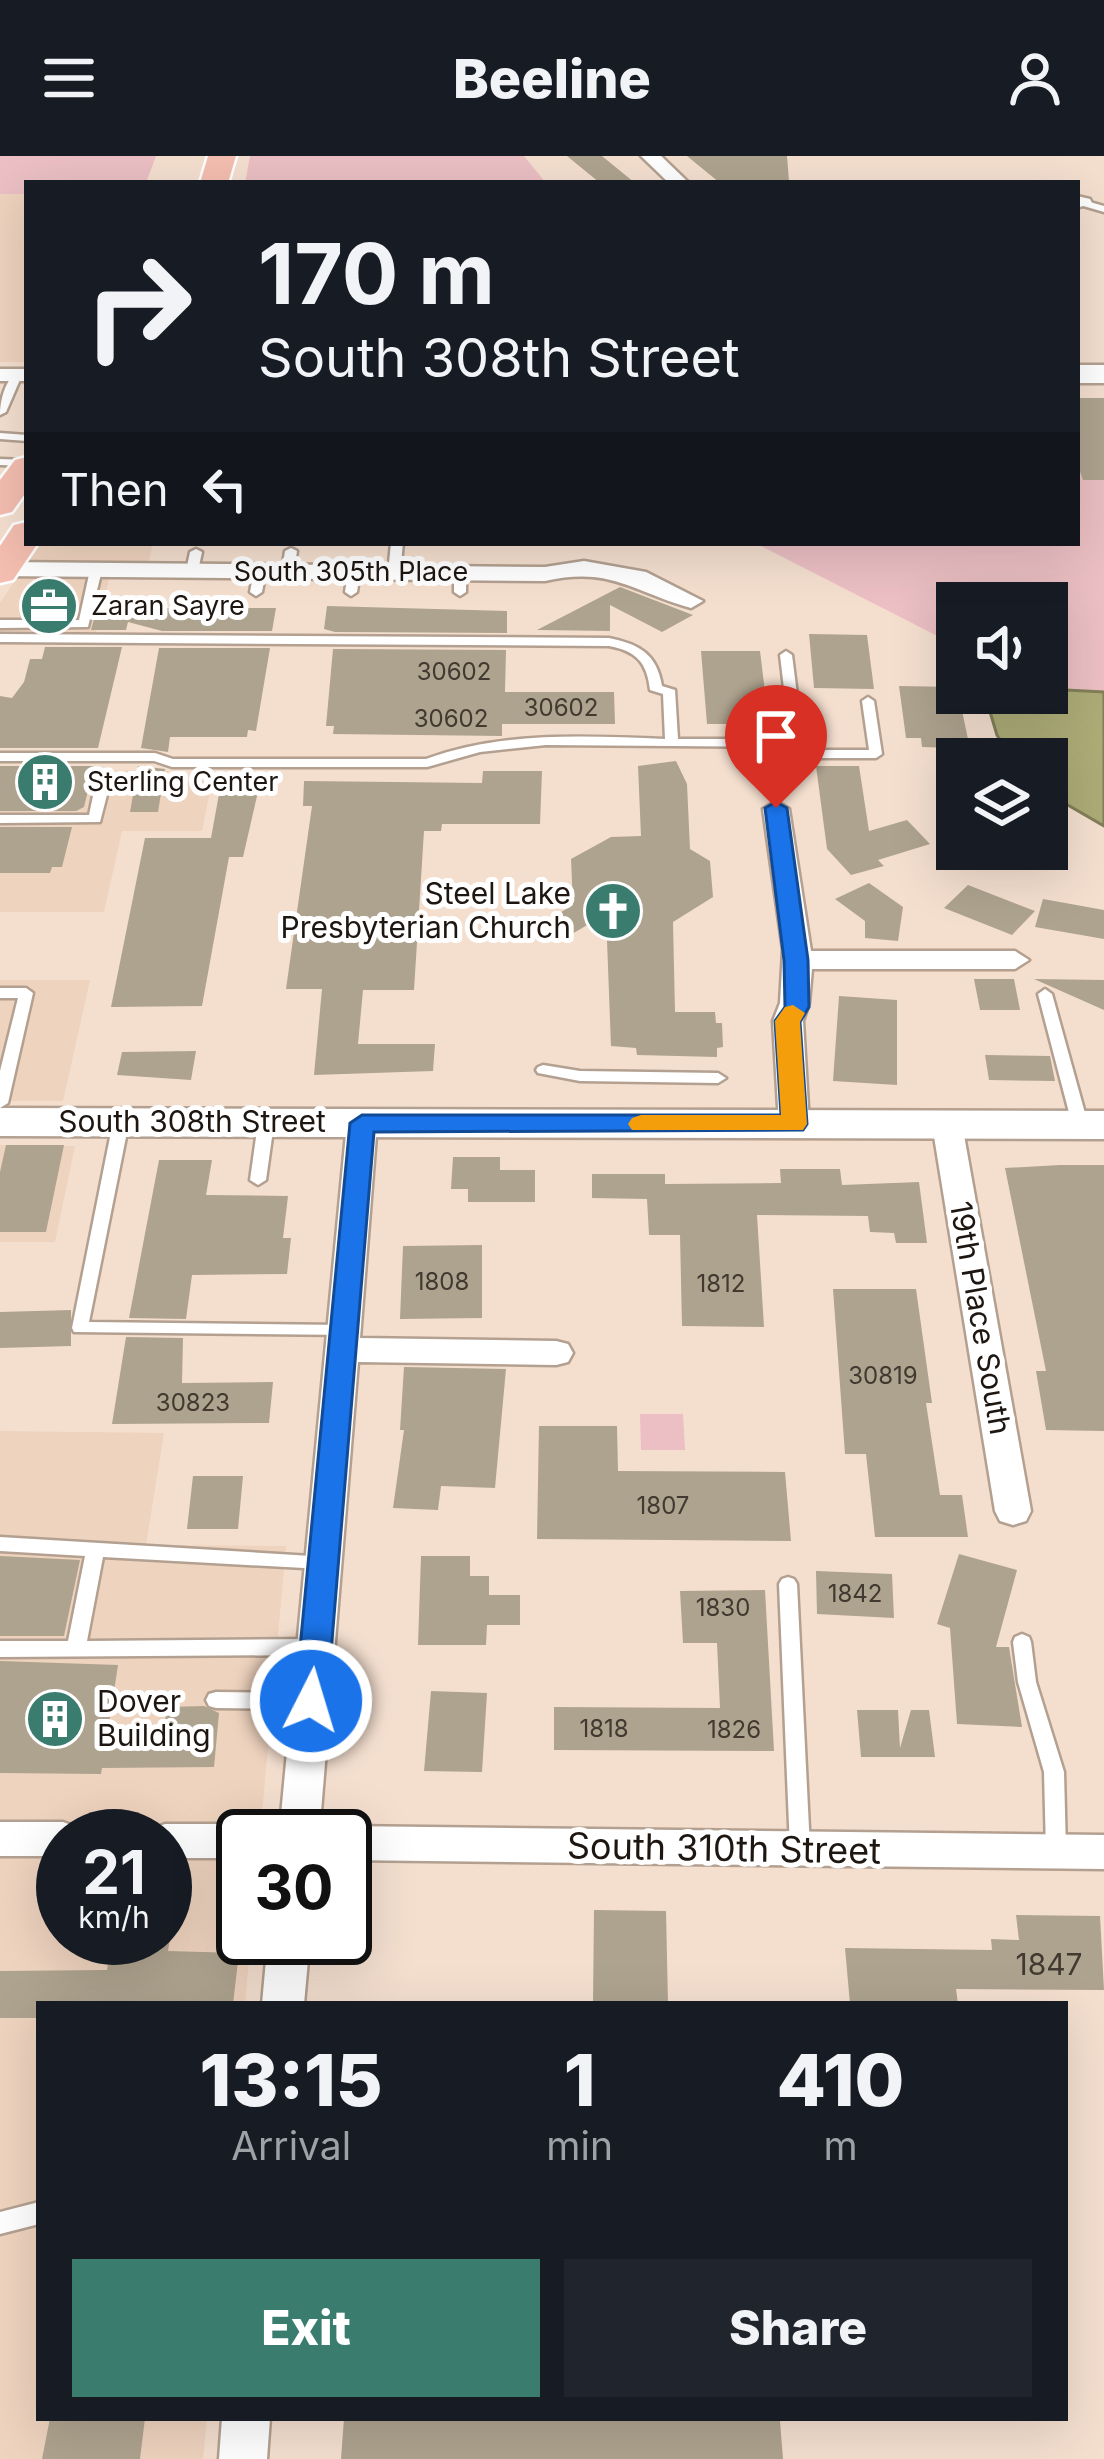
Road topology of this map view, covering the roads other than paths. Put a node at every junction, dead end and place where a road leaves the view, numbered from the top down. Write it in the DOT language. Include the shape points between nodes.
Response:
graph roads {
  1 [pos="650,156"];
  2 [pos="677,180"];
  3 [pos="1080,203"];
  4 [pos="1104,208"];
  5 [pos="15,375"];
  6 [pos="1,412"];
  7 [pos="24,469"];
  8 [pos="0,505"];
  9 [pos="24,537"];
  10 [pos="397,546"];
  11 [pos="1,570"];
  12 [pos="96,570"];
  13 [pos="394,572"];
  14 [pos="691,601"];
  15 [pos="0,624"];
  16 [pos="0,638"];
  17 [pos="786,656"];
  18 [pos="868,701"];
  19 [pos="672,743"];
  20 [pos="796,743"];
  21 [pos="0,757"];
  22 [pos="101,791"];
  23 [pos="776,808"];
  24 [pos="0,818"];
  25 [pos="796,960"];
  26 [pos="1015,960"];
  27 [pos="0,993"];
  28 [pos="1045,994"];
  29 [pos="543,1070"];
  30 [pos="3,1076"];
  31 [pos="718,1078"];
  32 [pos="0,1103"];
  33 [pos="0,1122"];
  34 [pos="121,1122"];
  35 [pos="266,1123"];
  36 [pos="362,1123"];
  37 [pos="794,1124"];
  38 [pos="947,1124"];
  39 [pos="1092,1125"];
  40 [pos="258,1180"];
  41 [pos="343,1341"];
  42 [pos="556,1353"];
  43 [pos="1012,1511"];
  44 [pos="0,1544"];
  45 [pos="95,1550"];
  46 [pos="323,1562"];
  47 [pos="788,1584"];
  48 [pos="1022,1642"];
  49 [pos="315,1647"];
  50 [pos="0,1648"];
  51 [pos="76,1648"];
  52 [pos="216,1700"];
  53 [pos="311,1701"];
  54 [pos="301,1809"];
  55 [pos="0,1839"];
  56 [pos="36,1839"];
  57 [pos="372,1843"];
  58 [pos="800,1850"];
  59 [pos="1055,1851"];
  60 [pos="1104,1852"];
  61 [pos="287,1965"];
  62 [pos="283,2001"];
  63 [pos="36,2214"];
  64 [pos="0,2223"];
  65 [pos="246,2421"];
  66 [pos="243,2459"];
  1 -- 2 [label="street"];
  3 -- 4 [label="lane"];
  5 -- 6 [label="lane"];
  7 -- 8 [label="main road"];
  9 -- 11 [label="main road"];
  10 -- 13 [label="lane"];
  11 -- 12 [label="street, South 305th Place"];
  12 -- 13 [label="street, South 305th Place" via="194,561 258,582 290,561 353,582"];
  12 -- 15 [label="lane" via="84,624"];
  13 -- 14 [label="street, South 305th Place" via="460,583 579,564 627,571"];
  16 -- 19 [label="lane" via="609,642 645,653 656,690 669,690"];
  17 -- 20 [label="lane"];
  18 -- 20 [label="lane" via="876,754 798,754"];
  19 -- 20 [label="lane"];
  19 -- 21 [label="lane" via="496,745 427,763"];
  22 -- 24 [label="lane" via="95,819"];
  23 -- 25 [label="street"];
  25 -- 26 [label="street"];
  25 -- 37 [label="street" via="797,1007 788,1021"];
  27 -- 30 [label="lane" via="26,993"];
  28 -- 39 [label="lane"];
  29 -- 31 [label="lane"];
  30 -- 32 [label="lane"];
  33 -- 34 [label="street, South 308th Street"];
  34 -- 35 [label="street, South 308th Street"];
  34 -- 41 [label="lane" via="80,1328"];
  35 -- 36 [label="street, South 308th Street"];
  35 -- 40 [label="lane"];
  36 -- 37 [label="street, South 308th Street"];
  36 -- 41 [label="street"];
  37 -- 38 [label="street, South 308th Street"];
  38 -- 39 [label="street, South 308th Street"];
  38 -- 43 [label="street, 19th Place South"];
  41 -- 42 [label="street"];
  41 -- 46 [label="street"];
  44 -- 45 [label="lane"];
  45 -- 46 [label="lane"];
  45 -- 51 [label="lane"];
  46 -- 49 [label="street"];
  47 -- 58 [label="lane"];
  48 -- 59 [label="lane" via="1054,1772"];
  49 -- 51 [label="lane"];
  49 -- 53 [label="street"];
  50 -- 51 [label="lane"];
  52 -- 53 [label="lane"];
  53 -- 54 [label="street"];
  55 -- 56 [label="street"];
  57 -- 58 [label="street, South 310th Street"];
  58 -- 59 [label="street, South 310th Street"];
  59 -- 60 [label="street, South 310th Street"];
  61 -- 62 [label="street"];
  63 -- 64 [label="lane"];
  65 -- 66 [label="street"];
}
